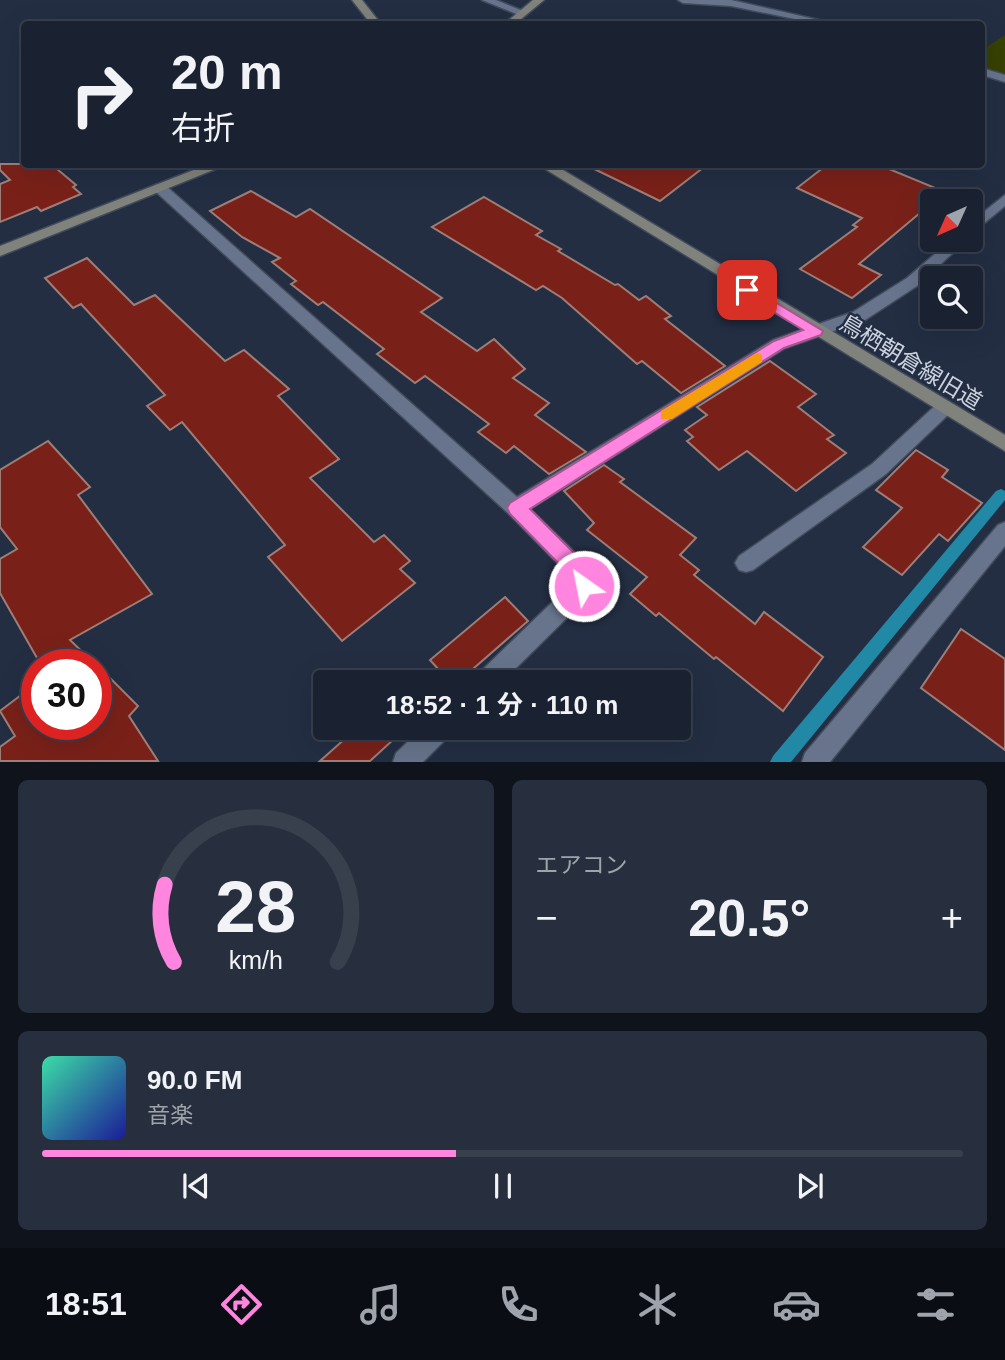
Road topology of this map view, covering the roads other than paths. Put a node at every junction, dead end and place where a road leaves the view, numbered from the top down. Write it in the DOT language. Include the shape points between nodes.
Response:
graph roads {
  1 [pos="357,0"];
  2 [pos="487,0"];
  3 [pos="538,0"];
  4 [pos="683,0"];
  5 [pos="523,13"];
  6 [pos="374,21"];
  7 [pos="513,21"];
  8 [pos="817,21"];
  9 [pos="985,72"];
  10 [pos="1005,79"];
  11 [pos="212,168"];
  12 [pos="550,168"];
  13 [pos="159,188"];
  14 [pos="1005,200"];
  15 [pos="984,219"];
  16 [pos="0,251"];
  17 [pos="946,252"];
  18 [pos="816,331"];
  19 [pos="944,408"];
  20 [pos="1005,444"];
  21 [pos="516,508"];
  22 [pos="1005,530"];
  23 [pos="746,563"];
  24 [pos="498,670"];
  25 [pos="427,740"];
  26 [pos="405,761"];
  27 [pos="814,761"];
  1 -- 6 [label="street"];
  2 -- 5 [label="street"];
  3 -- 5 [label="street"];
  4 -- 8 [label="street" via="731,3"];
  5 -- 7 [label="street"];
  9 -- 10 [label="street"];
  11 -- 13 [label="street"];
  12 -- 18 [label="street, 鳥栖朝倉線旧道"];
  13 -- 16 [label="street"];
  13 -- 21 [label="street"];
  14 -- 15 [label="street"];
  17 -- 18 [label="street" via="912,282 859,316"];
  18 -- 19 [label="street, 鳥栖朝倉線旧道"];
  18 -- 21 [label="street" via="779,344"];
  19 -- 20 [label="street, 鳥栖朝倉線旧道"];
  19 -- 23 [label="street" via="879,469"];
  21 -- 24 [label="street" via="580,572 584,586"];
  22 -- 27 [label="street"];
  25 -- 26 [label="street"];
}
